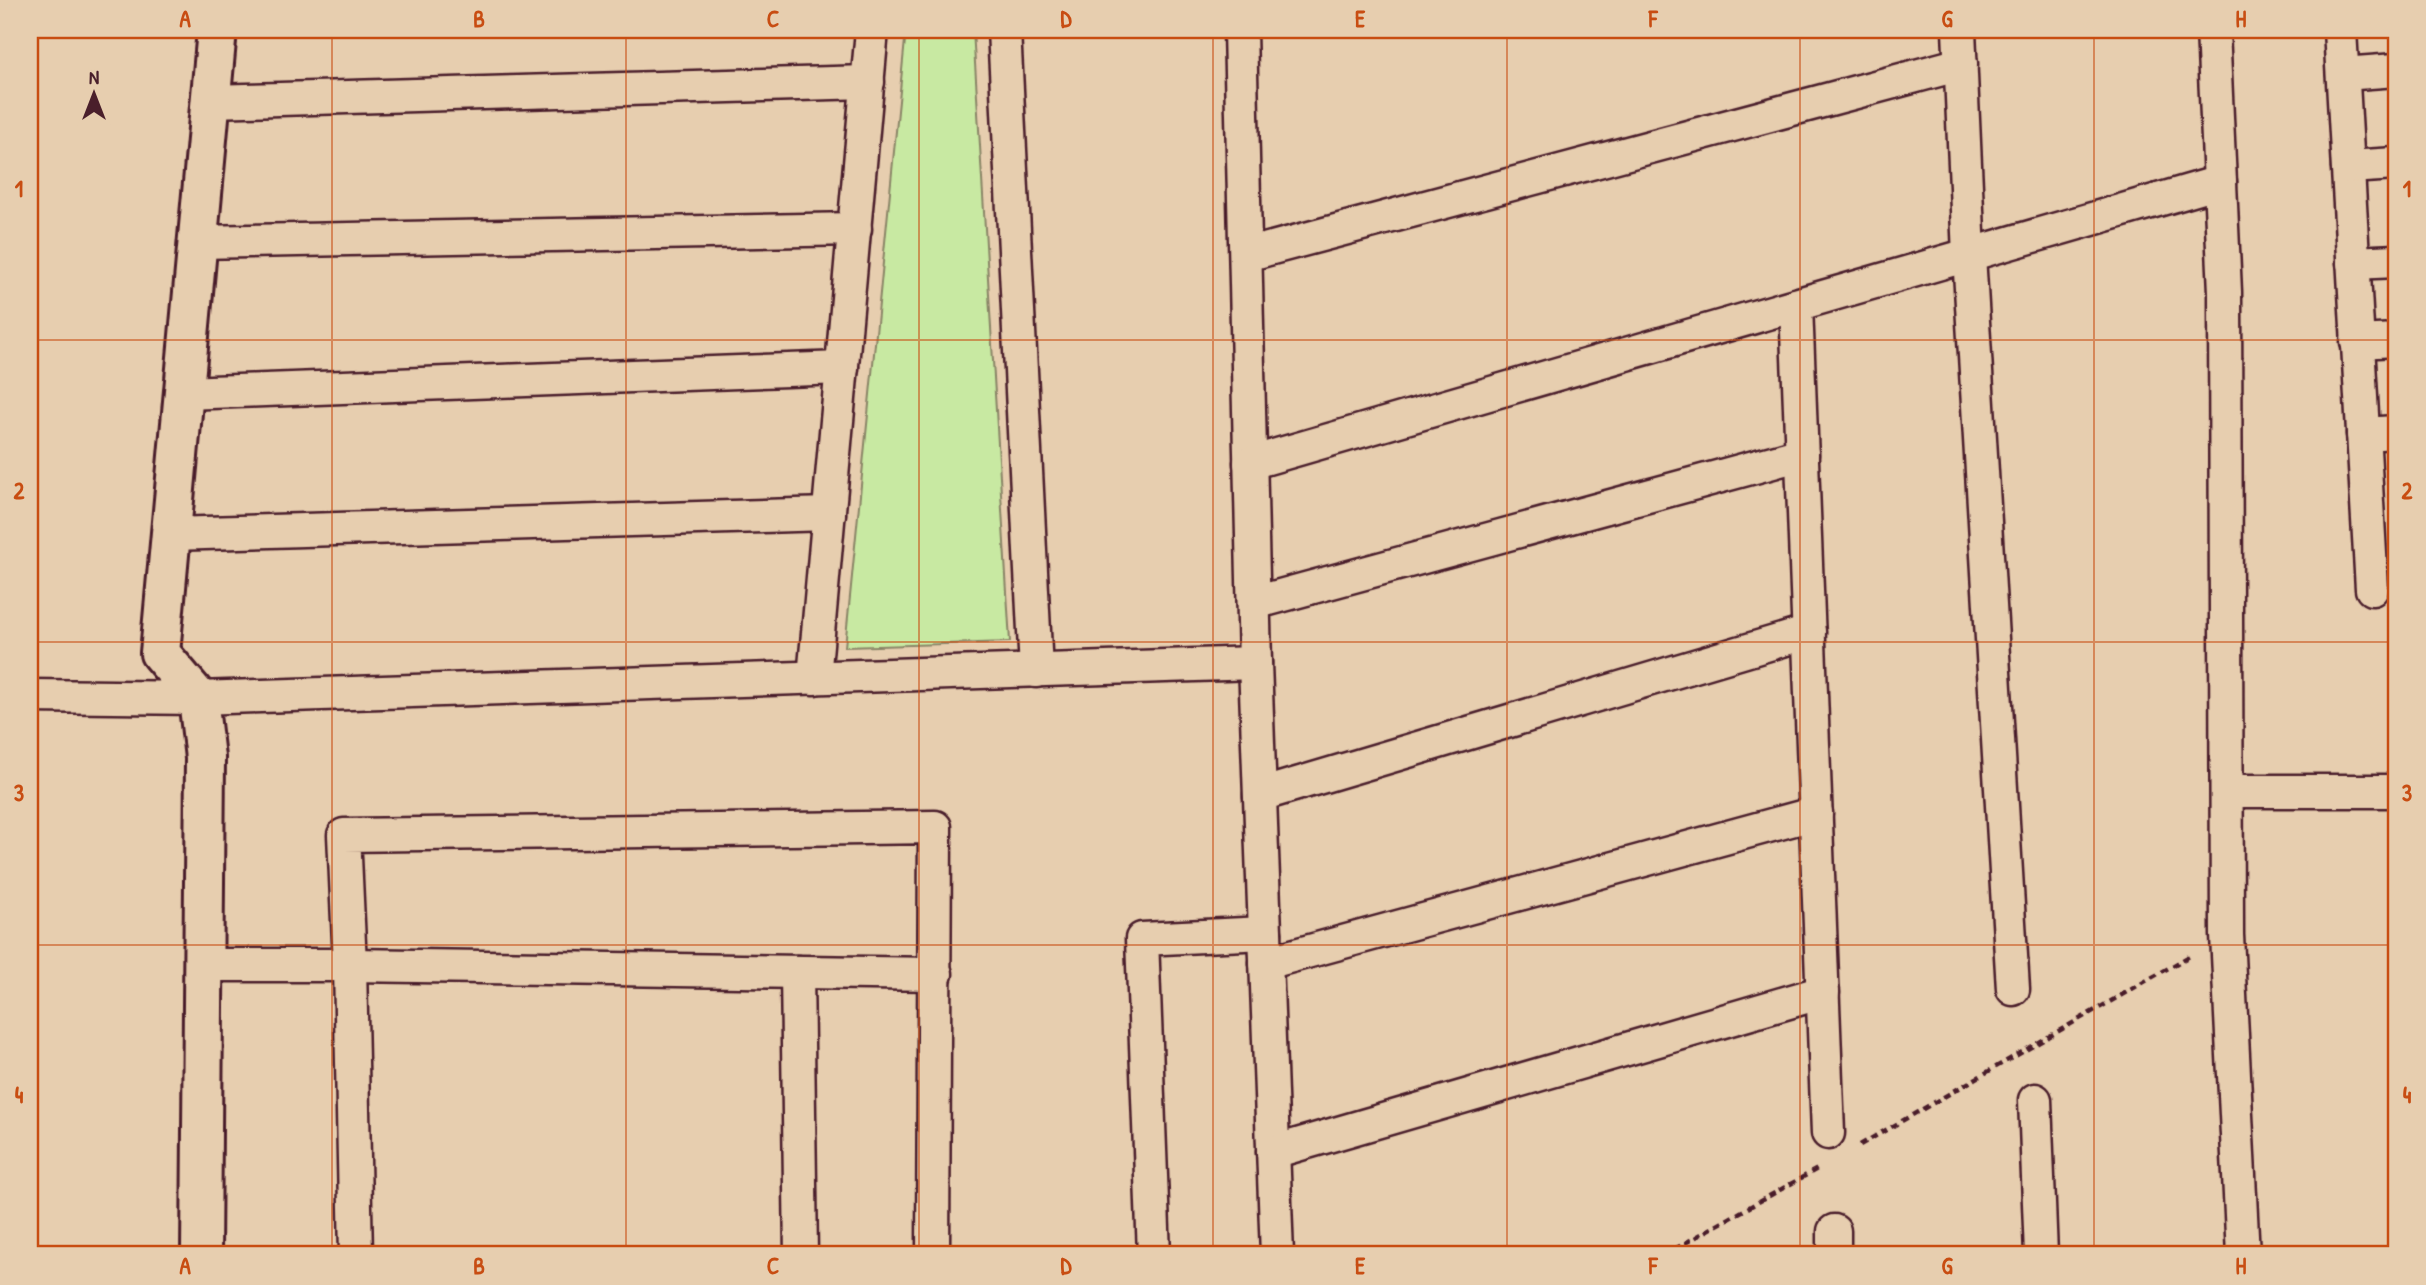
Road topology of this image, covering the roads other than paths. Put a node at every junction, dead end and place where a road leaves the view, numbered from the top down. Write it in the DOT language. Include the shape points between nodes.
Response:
graph roads {
  1 [pos="217,30"];
  2 [pos="873,30"];
  3 [pos="1004,30"];
  4 [pos="1240,30"];
  5 [pos="1959,30"];
  6 [pos="2213,30"];
  7 [pos="2340,30"];
  8 [pos="1961,64"];
  9 [pos="2396,71"];
  10 [pos="2343,74"];
  11 [pos="868,82"];
  12 [pos="211,101"];
  13 [pos="2396,164"];
  14 [pos="2348,167"];
  15 [pos="2220,182"];
  16 [pos="855,229"];
  17 [pos="197,242"];
  18 [pos="1246,255"];
  19 [pos="1969,255"];
  20 [pos="2396,261"];
  21 [pos="2353,263"];
  22 [pos="1796,305"];
  23 [pos="2396,340"];
  24 [pos="2357,341"];
  25 [pos="842,368"];
  26 [pos="184,393"];
  27 [pos="2396,432"];
  28 [pos="2363,434"];
  29 [pos="1802,454"];
  30 [pos="1250,463"];
  31 [pos="829,514"];
  32 [pos="171,534"];
  33 [pos="2372,589"];
  34 [pos="1254,603"];
  35 [pos="1809,632"];
  36 [pos="1255,663"];
  37 [pos="1036,671"];
  38 [pos="814,678"];
  39 [pos="30,696"];
  40 [pos="198,698"];
  41 [pos="2228,791"];
  42 [pos="2396,791"];
  43 [pos="1260,795"];
  44 [pos="1816,813"];
  45 [pos="1266,948"];
  46 [pos="204,965"];
  47 [pos="350,965"];
  48 [pos="797,972"];
  49 [pos="936,974"];
  50 [pos="2013,989"];
  51 [pos="1823,992"];
  52 [pos="2035,1100"];
  53 [pos="1828,1133"];
  54 [pos="1273,1152"];
  55 [pos="201,1255"];
  56 [pos="355,1255"];
  57 [pos="801,1255"];
  58 [pos="933,1255"];
  59 [pos="1154,1255"];
  60 [pos="1277,1255"];
  61 [pos="2041,1255"];
  62 [pos="2243,1255"];
  1 -- 12 [label="street"];
  2 -- 11 [label="street"];
  3 -- 37 [label="street"];
  4 -- 18 [label="street"];
  5 -- 8 [label="street"];
  6 -- 15 [label="street"];
  7 -- 10 [label="street"];
  8 -- 18 [label="street"];
  8 -- 19 [label="street"];
  9 -- 10 [label="street"];
  10 -- 14 [label="street"];
  11 -- 12 [label="street"];
  11 -- 16 [label="street"];
  12 -- 17 [label="street"];
  13 -- 14 [label="street"];
  14 -- 21 [label="street"];
  15 -- 19 [label="street"];
  15 -- 41 [label="street" via="2225,292"];
  16 -- 17 [label="street"];
  16 -- 25 [label="street"];
  17 -- 26 [label="street"];
  18 -- 30 [label="street"];
  19 -- 22 [label="street"];
  19 -- 50 [label="street"];
  20 -- 21 [label="street"];
  21 -- 24 [label="street"];
  22 -- 29 [label="street"];
  22 -- 30 [label="street"];
  23 -- 24 [label="street"];
  24 -- 28 [label="street"];
  25 -- 26 [label="street"];
  25 -- 31 [label="street"];
  26 -- 32 [label="street"];
  27 -- 28 [label="street"];
  28 -- 33 [label="street"];
  29 -- 34 [label="street"];
  29 -- 35 [label="street"];
  30 -- 34 [label="street"];
  31 -- 32 [label="street"];
  31 -- 38 [label="street"];
  32 -- 40 [label="street" via="160,653"];
  34 -- 36 [label="street"];
  35 -- 43 [label="street"];
  35 -- 44 [label="street"];
  36 -- 37 [label="street"];
  36 -- 43 [label="street"];
  37 -- 38 [label="street"];
  38 -- 40 [label="street"];
  39 -- 40 [label="street"];
  40 -- 46 [label="street" via="205,758"];
  41 -- 42 [label="street"];
  41 -- 62 [label="street" via="2227,934"];
  43 -- 45 [label="street"];
  44 -- 45 [label="street"];
  44 -- 51 [label="street"];
  45 -- 54 [label="street"];
  45 -- 59 [label="street" via="1142,939"];
  46 -- 47 [label="street"];
  46 -- 55 [label="street"];
  47 -- 48 [label="street"];
  47 -- 49 [label="street" via="344,835 934,827"];
  47 -- 56 [label="street"];
  48 -- 49 [label="street"];
  48 -- 57 [label="street"];
  49 -- 58 [label="street"];
  51 -- 53 [label="street"];
  51 -- 54 [label="street"];
  52 -- 61 [label="street"];
  54 -- 60 [label="street"];
}
